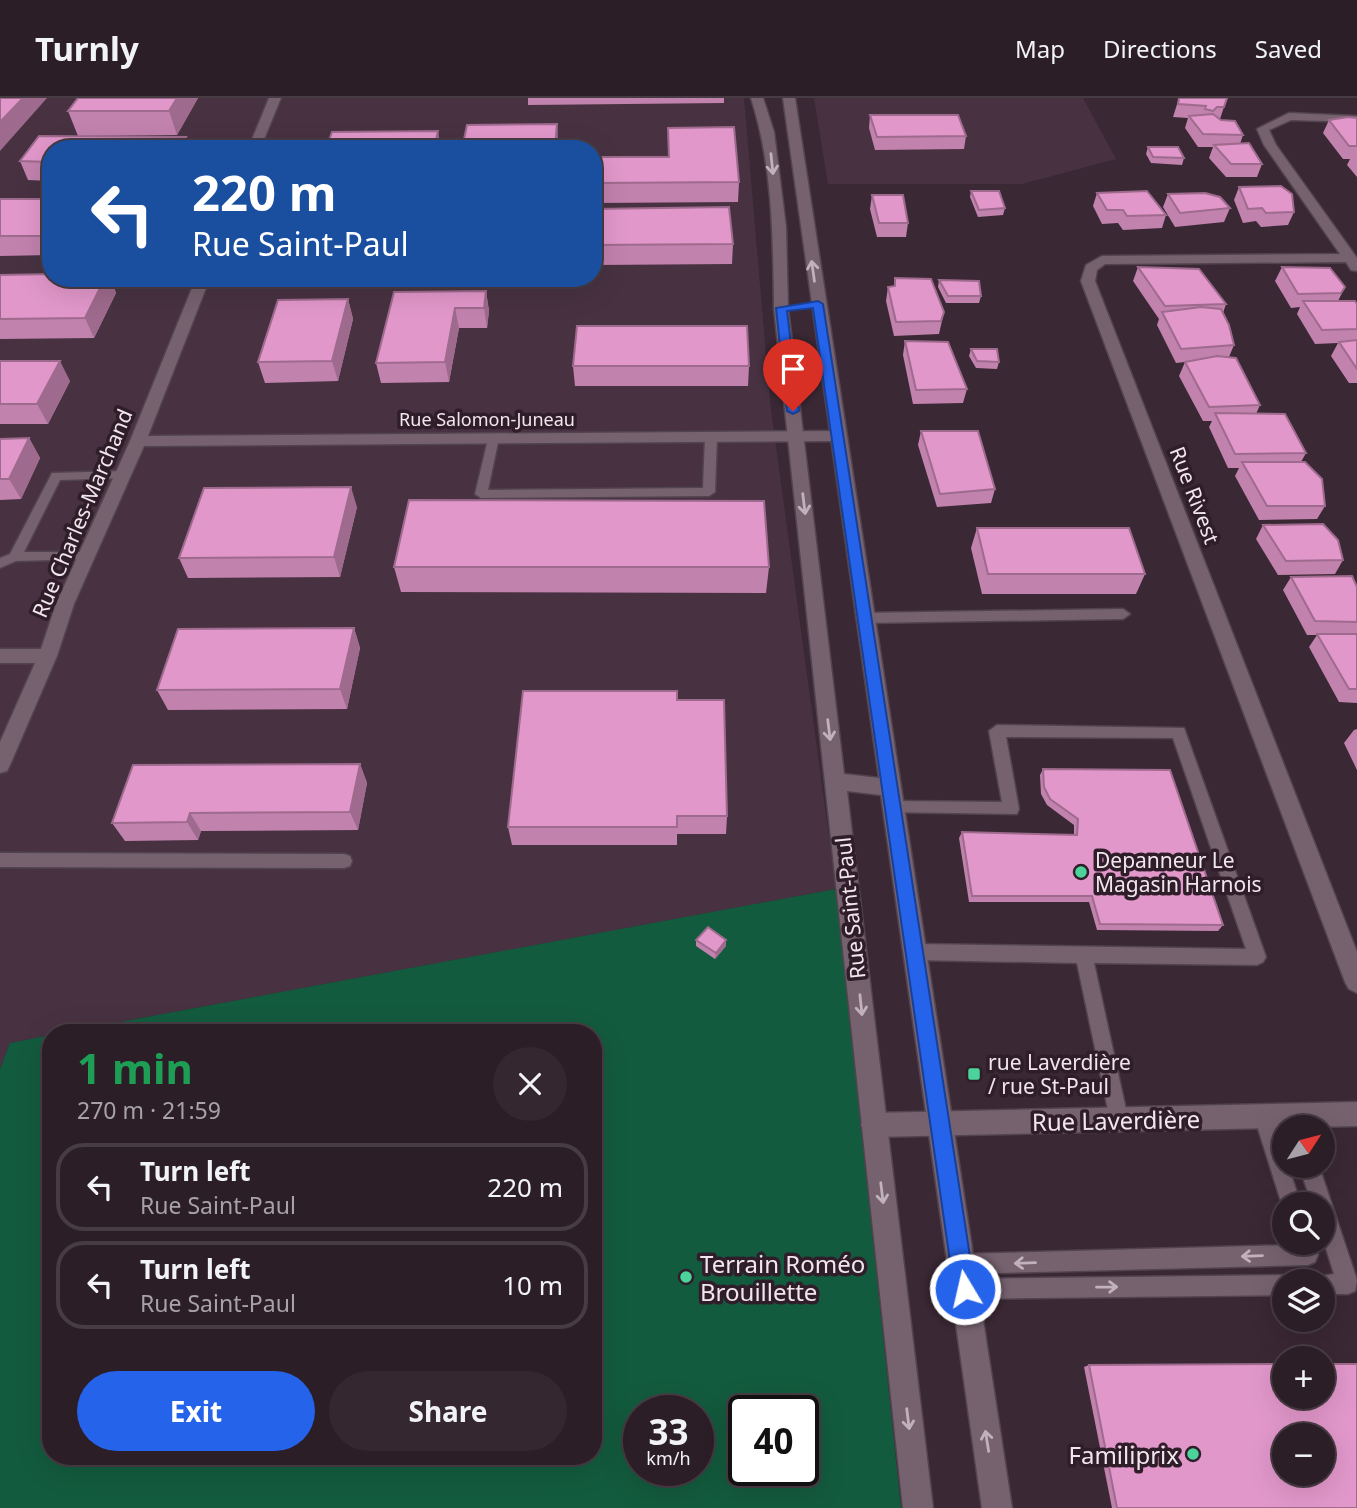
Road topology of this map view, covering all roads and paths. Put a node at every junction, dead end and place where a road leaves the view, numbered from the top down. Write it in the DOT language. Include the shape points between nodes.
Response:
graph roads {
  1 [pos="275,98"];
  2 [pos="757,98"];
  3 [pos="789,98"];
  4 [pos="1357,119"];
  5 [pos="792,122"];
  6 [pos="768,132"];
  7 [pos="258,140"];
  8 [pos="806,222"];
  9 [pos="779,228"];
  10 [pos="1353,263"];
  11 [pos="199,287"];
  12 [pos="800,306"];
  13 [pos="796,436"];
  14 [pos="836,436"];
  15 [pos="711,437"];
  16 [pos="493,438"];
  17 [pos="138,441"];
  18 [pos="123,475"];
  19 [pos="87,556"];
  20 [pos="15,557"];
  21 [pos="0,563"];
  22 [pos="1123,614"];
  23 [pos="863,618"];
  24 [pos="0,656"];
  25 [pos="48,656"];
  26 [pos="0,765"];
  27 [pos="835,781"];
  28 [pos="891,798"];
  29 [pos="0,860"];
  30 [pos="344,861"];
  31 [pos="915,952"];
  32 [pos="1084,955"];
  33 [pos="1357,982"];
  34 [pos="1357,1114"];
  35 [pos="1263,1116"];
  36 [pos="1335,1116"];
  37 [pos="1272,1117"];
  38 [pos="1119,1119"];
  39 [pos="939,1124"];
  40 [pos="874,1125"];
  41 [pos="1287,1192"];
  42 [pos="1335,1245"];
  43 [pos="1308,1255"];
  44 [pos="963,1277"];
  45 [pos="1335,1284"];
  46 [pos="1272,1285"];
  47 [pos="918,1508"];
  48 [pos="997,1508"];
  1 -- 7 [label="street"];
  2 -- 6 [label="street, Rue Saint-Paul"];
  3 -- 5 [label="street, Rue Saint-Paul"];
  4 -- 10 [label="street" via="1289,116 1263,129"];
  5 -- 6 [label="street"];
  5 -- 8 [label="street, Rue Saint-Paul"];
  6 -- 9 [label="street, Rue Saint-Paul, one-way"];
  8 -- 9 [label="street"];
  12 -- 8 [label="street, Rue Saint-Paul, one-way"];
  9 -- 12 [label="street, Rue Saint-Paul"];
  10 -- 33 [label="street, Rue Rivest" via="1102,260 1091,268 1088,281"];
  11 -- 17 [label="street, Rue Charles-Marchand"];
  12 -- 13 [label="street, Rue Saint-Paul"];
  12 -- 14 [label="street, Rue Saint-Paul"];
  13 -- 14 [label="street, Rue Salomon-Juneau"];
  13 -- 15 [label="street, Rue Salomon-Juneau"];
  13 -- 27 [label="street, Rue Saint-Paul, one-way"];
  14 -- 23 [label="street, Rue Saint-Paul"];
  15 -- 16 [label="street, Rue Salomon-Juneau"];
  15 -- 16 [label="lane" via="709,492 481,494"];
  16 -- 17 [label="street, Rue Salomon-Juneau"];
  17 -- 18 [label="street, Rue Charles-Marchand"];
  18 -- 19 [label="street, Rue Charles-Marchand"];
  18 -- 20 [label="lane" via="56,476"];
  19 -- 20 [label="lane"];
  19 -- 25 [label="street, Rue Charles-Marchand"];
  20 -- 21 [label="lane"];
  22 -- 23 [label="lane"];
  23 -- 28 [label="street, Rue Saint-Paul"];
  24 -- 25 [label="street"];
  25 -- 26 [label="street, Rue Charles-Marchand"];
  27 -- 28 [label="street"];
  27 -- 40 [label="street, Rue Saint-Paul, one-way"];
  28 -- 31 [label="street, Rue Saint-Paul"];
  28 -- 32 [label="lane" via="1011,808 997,731 1179,732 1257,957"];
  29 -- 30 [label="lane"];
  31 -- 32 [label="lane"];
  31 -- 39 [label="street, Rue Saint-Paul"];
  32 -- 38 [label="lane"];
  34 -- 36 [label="street, Rue Laverdière"];
  35 -- 37 [label="street, Rue Laverdière"];
  35 -- 38 [label="street, Rue Laverdière"];
  35 -- 41 [label="lane"];
  38 -- 39 [label="street, Rue Laverdière"];
  39 -- 40 [label="street, Rue Laverdière"];
  39 -- 44 [label="street, Rue Saint-Paul"];
  40 -- 47 [label="street, Rue Saint-Paul, one-way"];
  42 -- 45 [label="lane" via="1348,1284"];
  43 -- 44 [label="lane, one-way"];
  44 -- 46 [label="lane, one-way"];
  48 -- 44 [label="street, Rue Saint-Paul, one-way"];
}
